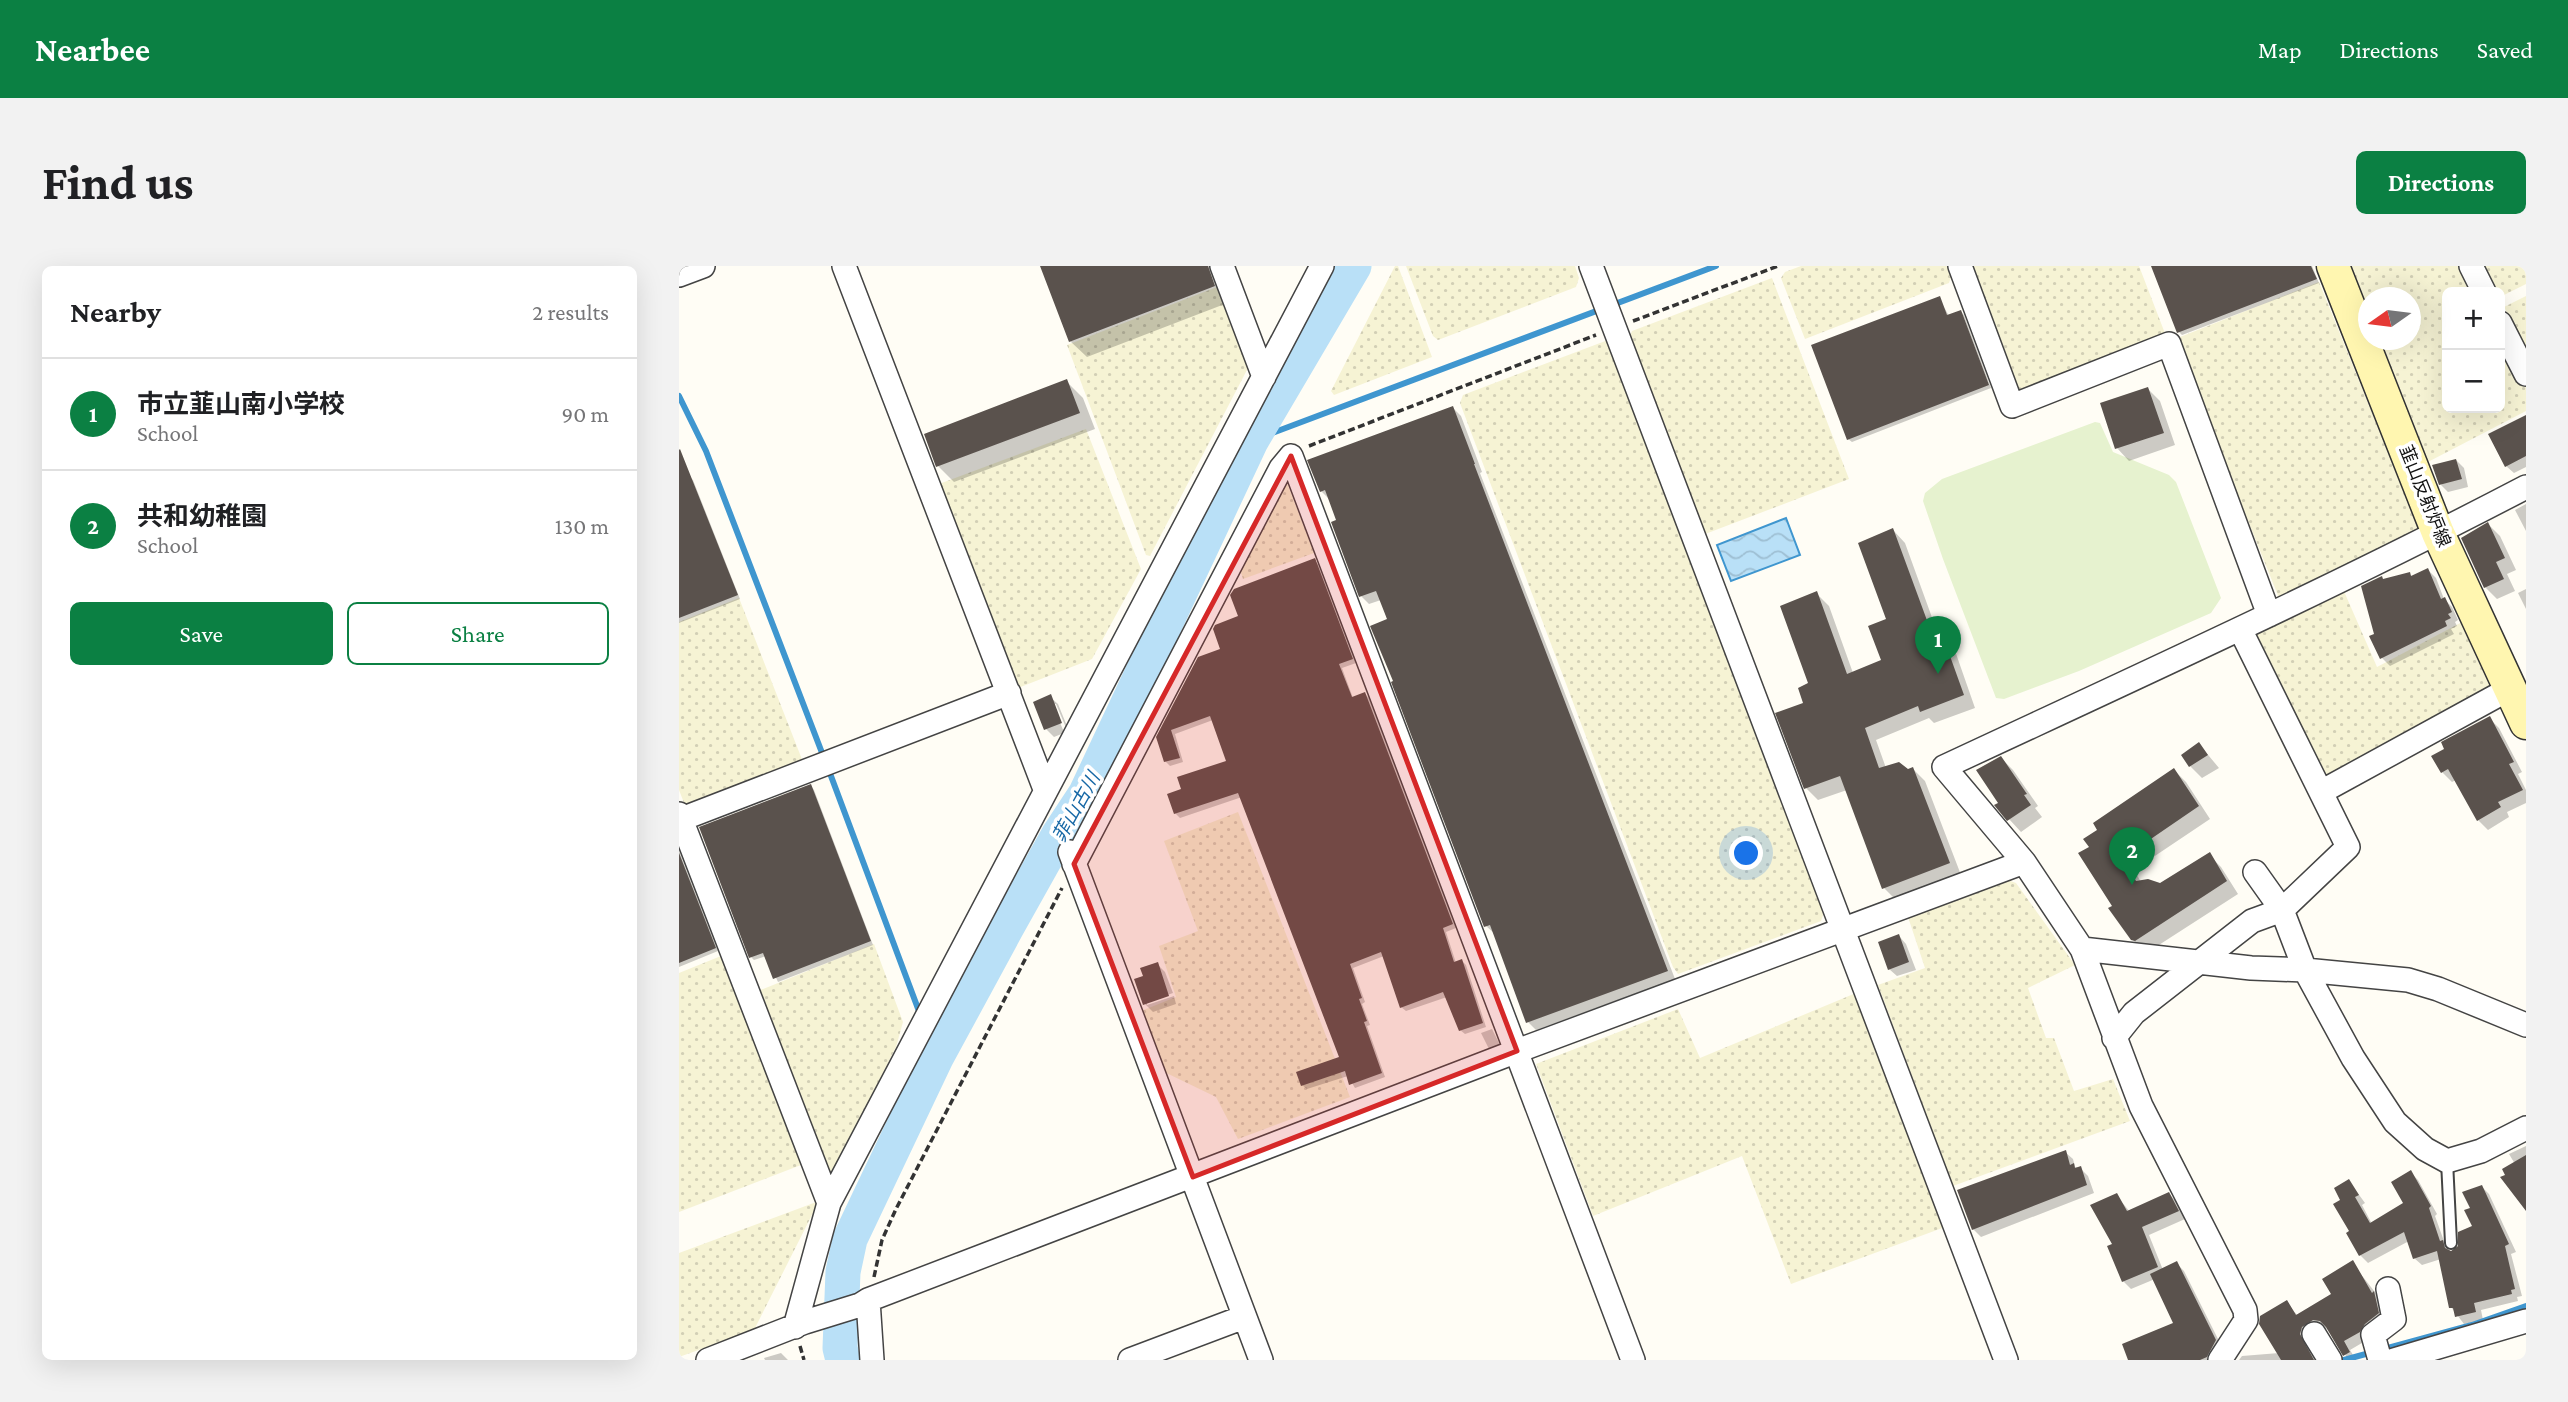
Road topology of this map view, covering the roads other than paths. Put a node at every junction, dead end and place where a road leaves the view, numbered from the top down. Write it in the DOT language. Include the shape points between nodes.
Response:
graph roads {
  1 [pos="703,266"];
  2 [pos="844,266"];
  3 [pos="1222,266"];
  4 [pos="1322,266"];
  5 [pos="1591,266"];
  6 [pos="1960,266"];
  7 [pos="2333,266"];
  8 [pos="2470,266"];
  9 [pos="679,275"];
  10 [pos="2481,287"];
  11 [pos="2505,333"];
  12 [pos="2526,374"];
  13 [pos="1264,377"];
  14 [pos="2526,487"];
  15 [pos="2438,533"];
  16 [pos="2269,615"];
  17 [pos="2240,629"];
  18 [pos="2514,686"];
  19 [pos="1009,693"];
  20 [pos="2526,723"];
  21 [pos="1045,789"];
  22 [pos="2321,792"];
  23 [pos="680,818"];
  24 [pos="2024,862"];
  25 [pos="2255,872"];
  26 [pos="2282,910"];
  27 [pos="1843,929"];
  28 [pos="2082,949"];
  29 [pos="2197,963"];
  30 [pos="2305,970"];
  31 [pos="2526,1025"];
  32 [pos="2114,1038"];
  33 [pos="1517,1052"];
  34 [pos="2526,1129"];
  35 [pos="2447,1161"];
  36 [pos="1193,1177"];
  37 [pos="829,1203"];
  38 [pos="2451,1243"];
  39 [pos="2388,1289"];
  40 [pos="864,1303"];
  41 [pos="1244,1317"];
  42 [pos="2526,1321"];
  43 [pos="800,1325"];
  44 [pos="2314,1334"];
  45 [pos="2382,1356"];
  46 [pos="2330,1359"];
  47 [pos="708,1360"];
  48 [pos="872,1360"];
  49 [pos="1131,1360"];
  50 [pos="1261,1360"];
  51 [pos="1633,1360"];
  52 [pos="2006,1360"];
  53 [pos="2220,1360"];
  1 -- 9 [label="street"];
  2 -- 19 [label="street"];
  3 -- 13 [label="street"];
  4 -- 13 [label="street"];
  5 -- 27 [label="street"];
  6 -- 16 [label="street" via="2012,406 2169,344"];
  7 -- 15 [label="main road, 韮山反射炉線"];
  8 -- 10 [label="street"];
  11 -- 12 [label="street"];
  13 -- 21 [label="street"];
  14 -- 15 [label="street"];
  15 -- 16 [label="street"];
  15 -- 18 [label="main road, 韮山反射炉線"];
  16 -- 17 [label="street"];
  17 -- 22 [label="street"];
  17 -- 24 [label="street" via="1944,767"];
  18 -- 20 [label="main road, 韮山反射炉線"];
  18 -- 22 [label="street"];
  19 -- 21 [label="street"];
  19 -- 23 [label="street"];
  21 -- 37 [label="street"];
  22 -- 26 [label="street" via="2348,847"];
  23 -- 37 [label="street"];
  24 -- 27 [label="street"];
  24 -- 28 [label="street"];
  25 -- 26 [label="street"];
  26 -- 29 [label="street" via="2252,921"];
  26 -- 30 [label="street"];
  27 -- 33 [label="street"];
  27 -- 52 [label="street"];
  28 -- 29 [label="street"];
  28 -- 32 [label="street"];
  29 -- 30 [label="street"];
  29 -- 32 [label="street" via="2134,1013"];
  30 -- 31 [label="street" via="2409,980"];
  30 -- 35 [label="street" via="2353,1059 2395,1122 2425,1149"];
  32 -- 53 [label="street" via="2141,1106 2245,1310 2246,1320"];
  33 -- 36 [label="street"];
  33 -- 36 [label="street" via="1291,456 1072,857"];
  33 -- 51 [label="street"];
  34 -- 35 [label="street"];
  35 -- 38 [label="lane"];
  36 -- 40 [label="street"];
  36 -- 41 [label="street"];
  37 -- 43 [label="street"];
  39 -- 45 [label="street" via="2394,1319 2373,1335"];
  40 -- 43 [label="street"];
  40 -- 48 [label="street"];
  41 -- 49 [label="street"];
  41 -- 50 [label="street"];
  42 -- 45 [label="street"];
  43 -- 47 [label="street"];
  44 -- 46 [label="street"];
}
